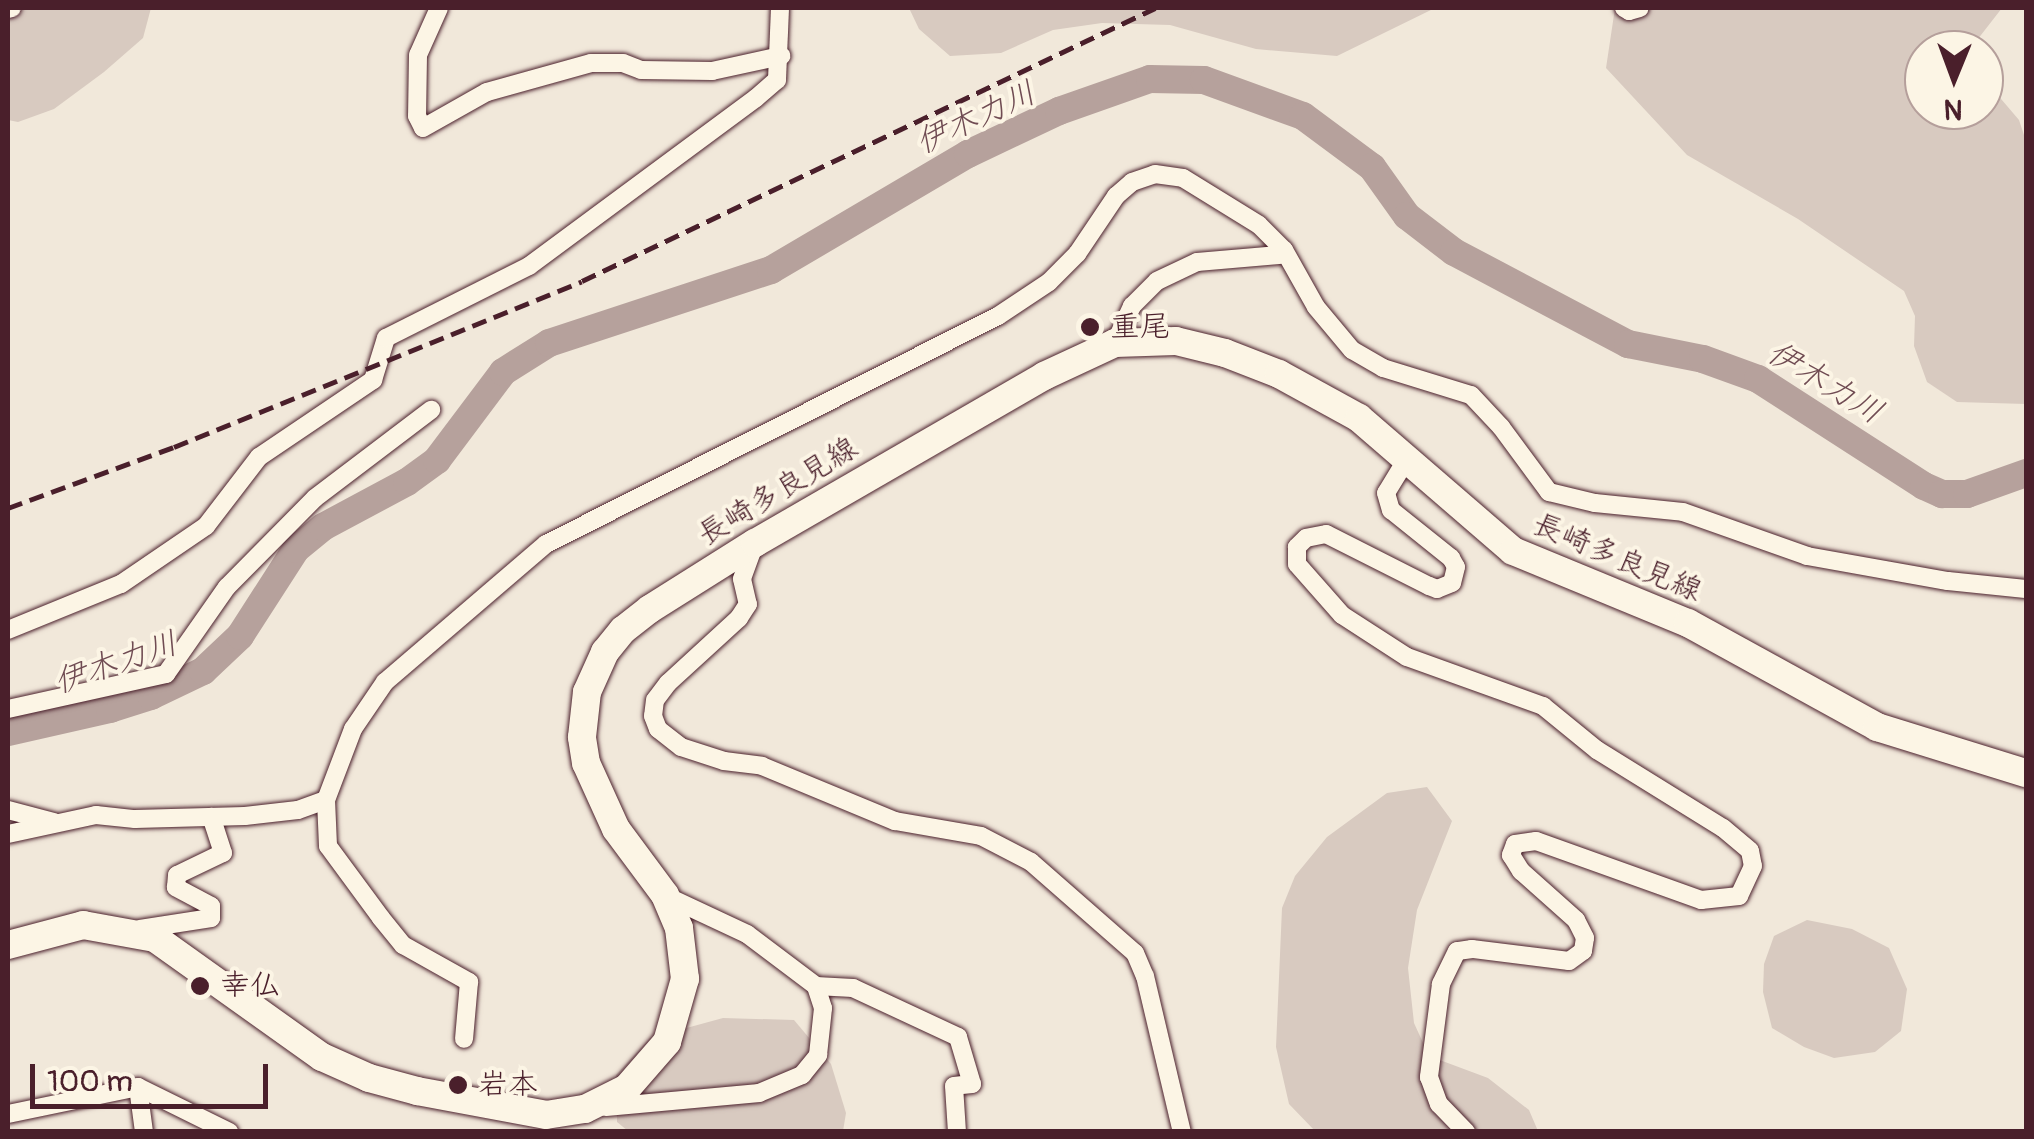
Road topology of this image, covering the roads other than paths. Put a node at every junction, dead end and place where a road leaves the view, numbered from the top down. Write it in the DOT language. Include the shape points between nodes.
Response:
graph roads {
  1 [pos="438,8"];
  2 [pos="780,8"];
  3 [pos="1624,8"];
  4 [pos="1640,8"];
  5 [pos="781,56"];
  6 [pos="1284,250"];
  7 [pos="1115,343"];
  8 [pos="431,410"];
  9 [pos="1408,457"];
  10 [pos="756,543"];
  11 [pos="2026,589"];
  12 [pos="8,630"];
  13 [pos="8,709"];
  14 [pos="2026,772"];
  15 [pos="326,800"];
  16 [pos="8,810"];
  17 [pos="211,817"];
  18 [pos="60,823"];
  19 [pos="8,834"];
  20 [pos="665,895"];
  21 [pos="132,930"];
  22 [pos="8,945"];
  23 [pos="816,986"];
  24 [pos="464,1039"];
  25 [pos="138,1086"];
  26 [pos="585,1110"];
  27 [pos="8,1114"];
  28 [pos="524,1122"];
  29 [pos="144,1132"];
  30 [pos="230,1132"];
  31 [pos="957,1132"];
  32 [pos="1182,1132"];
  33 [pos="1466,1132"];
  1 -- 5 [label="street" via="418,55 422,128 487,92 592,63 712,71"];
  2 -- 5 [label="street"];
  3 -- 4 [label="street"];
  5 -- 12 [label="street" via="777,80 756,98 529,266 386,338 372,380 259,457 206,526 121,584"];
  6 -- 7 [label="street" via="1197,262 1157,282 1132,306"];
  6 -- 11 [label="street" via="1316,308 1352,350 1384,368 1471,395 1549,492 1683,512 1807,556"];
  6 -- 15 [label="street" via="1259,224 1183,178 1155,174 1132,182 1078,254 998,316 546,544 385,682 353,728"];
  7 -- 9 [label="main road, 長崎多良見線" via="1176,340 1226,353 1325,398"];
  7 -- 10 [label="main road, 長崎多良見線" via="1044,376"];
  8 -- 13 [label="street" via="314,498 227,587 166,674"];
  9 -- 14 [label="main road, 長崎多良見線" via="1484,528 1548,570 1688,622 1876,727"];
  9 -- 33 [label="street" via="1386,493 1391,510 1451,558 1452,584 1436,589 1326,534 1297,547 1297,564 1342,615 1407,657 1542,706 1597,750 1723,828 1750,851 1753,866 1739,896 1701,900 1536,841 1516,844 1512,855 1521,872 1576,920 1583,950 1569,961 1456,951 1441,984 1429,1077 1439,1104"];
  10 -- 20 [label="main road, 長崎多良見線" via="623,630 587,692 586,763 616,830"];
  10 -- 32 [label="street" via="742,579 748,604 662,691 653,716 658,730 680,747 762,766 895,821 981,836 1031,862 1135,953"];
  15 -- 17 [label="street" via="298,810"];
  15 -- 24 [label="street" via="328,846 381,918 403,945 469,982"];
  16 -- 18 [label="street"];
  17 -- 18 [label="street" via="96,815"];
  17 -- 21 [label="street" via="223,853 178,875 176,887 211,906 211,918"];
  18 -- 19 [label="street"];
  20 -- 23 [label="street" via="747,934"];
  20 -- 26 [label="main road, 長崎多良見線" via="683,953 678,1012 646,1071"];
  21 -- 22 [label="main road, 長崎多良見線" via="65,927"];
  21 -- 28 [label="main road, 長崎多良見線" via="168,947 338,1064"];
  23 -- 26 [label="street" via="823,1008 818,1055 784,1085"];
  23 -- 31 [label="street" via="853,988 958,1037 972,1084 954,1086"];
  25 -- 27 [label="street"];
  25 -- 29 [label="street"];
  25 -- 30 [label="street"];
  26 -- 28 [label="main road, 長崎多良見線"];
}
